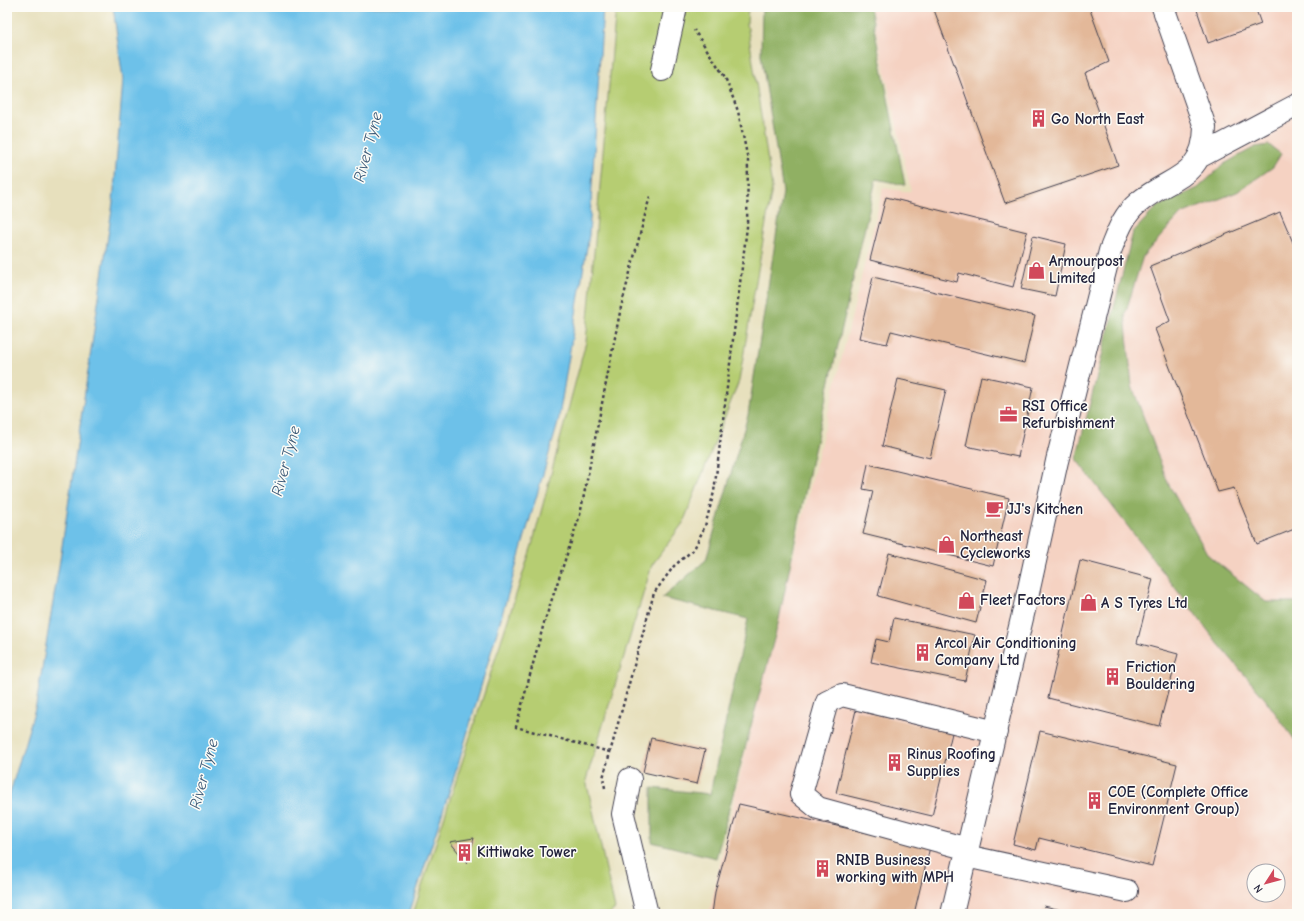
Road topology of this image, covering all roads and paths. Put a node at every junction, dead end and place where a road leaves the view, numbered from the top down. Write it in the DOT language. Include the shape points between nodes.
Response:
graph roads {
  1 [pos="1163,7"];
  2 [pos="676,9"];
  3 [pos="662,70"];
  4 [pos="1297,105"];
  5 [pos="1199,157"];
  6 [pos="650,196"];
  7 [pos="996,732"];
  8 [pos="610,752"];
  9 [pos="630,779"];
  10 [pos="605,792"];
  11 [pos="967,853"];
  12 [pos="1126,892"];
  13 [pos="647,914"];
  14 [pos="952,914"];
  1 -- 5 [label="street" via="1205,127 1204,144"];
  2 -- 3 [label="street"];
  2 -- 8 [label="path" via="706,46 725,77 738,110 748,160 747,227 714,492 705,526 694,549 674,566 654,593"];
  4 -- 5 [label="street"];
  5 -- 7 [label="street" via="1187,171 1138,203 1123,220 1110,251 1059,453"];
  6 -- 8 [label="path" via="621,307 580,515 544,623 516,727"];
  7 -- 11 [label="street"];
  7 -- 11 [label="street" via="842,695 827,702 801,794 818,808"];
  8 -- 10 [label="path" via="603,778"];
  9 -- 13 [label="street" via="623,814"];
  11 -- 12 [label="street"];
  11 -- 14 [label="street"];
}
